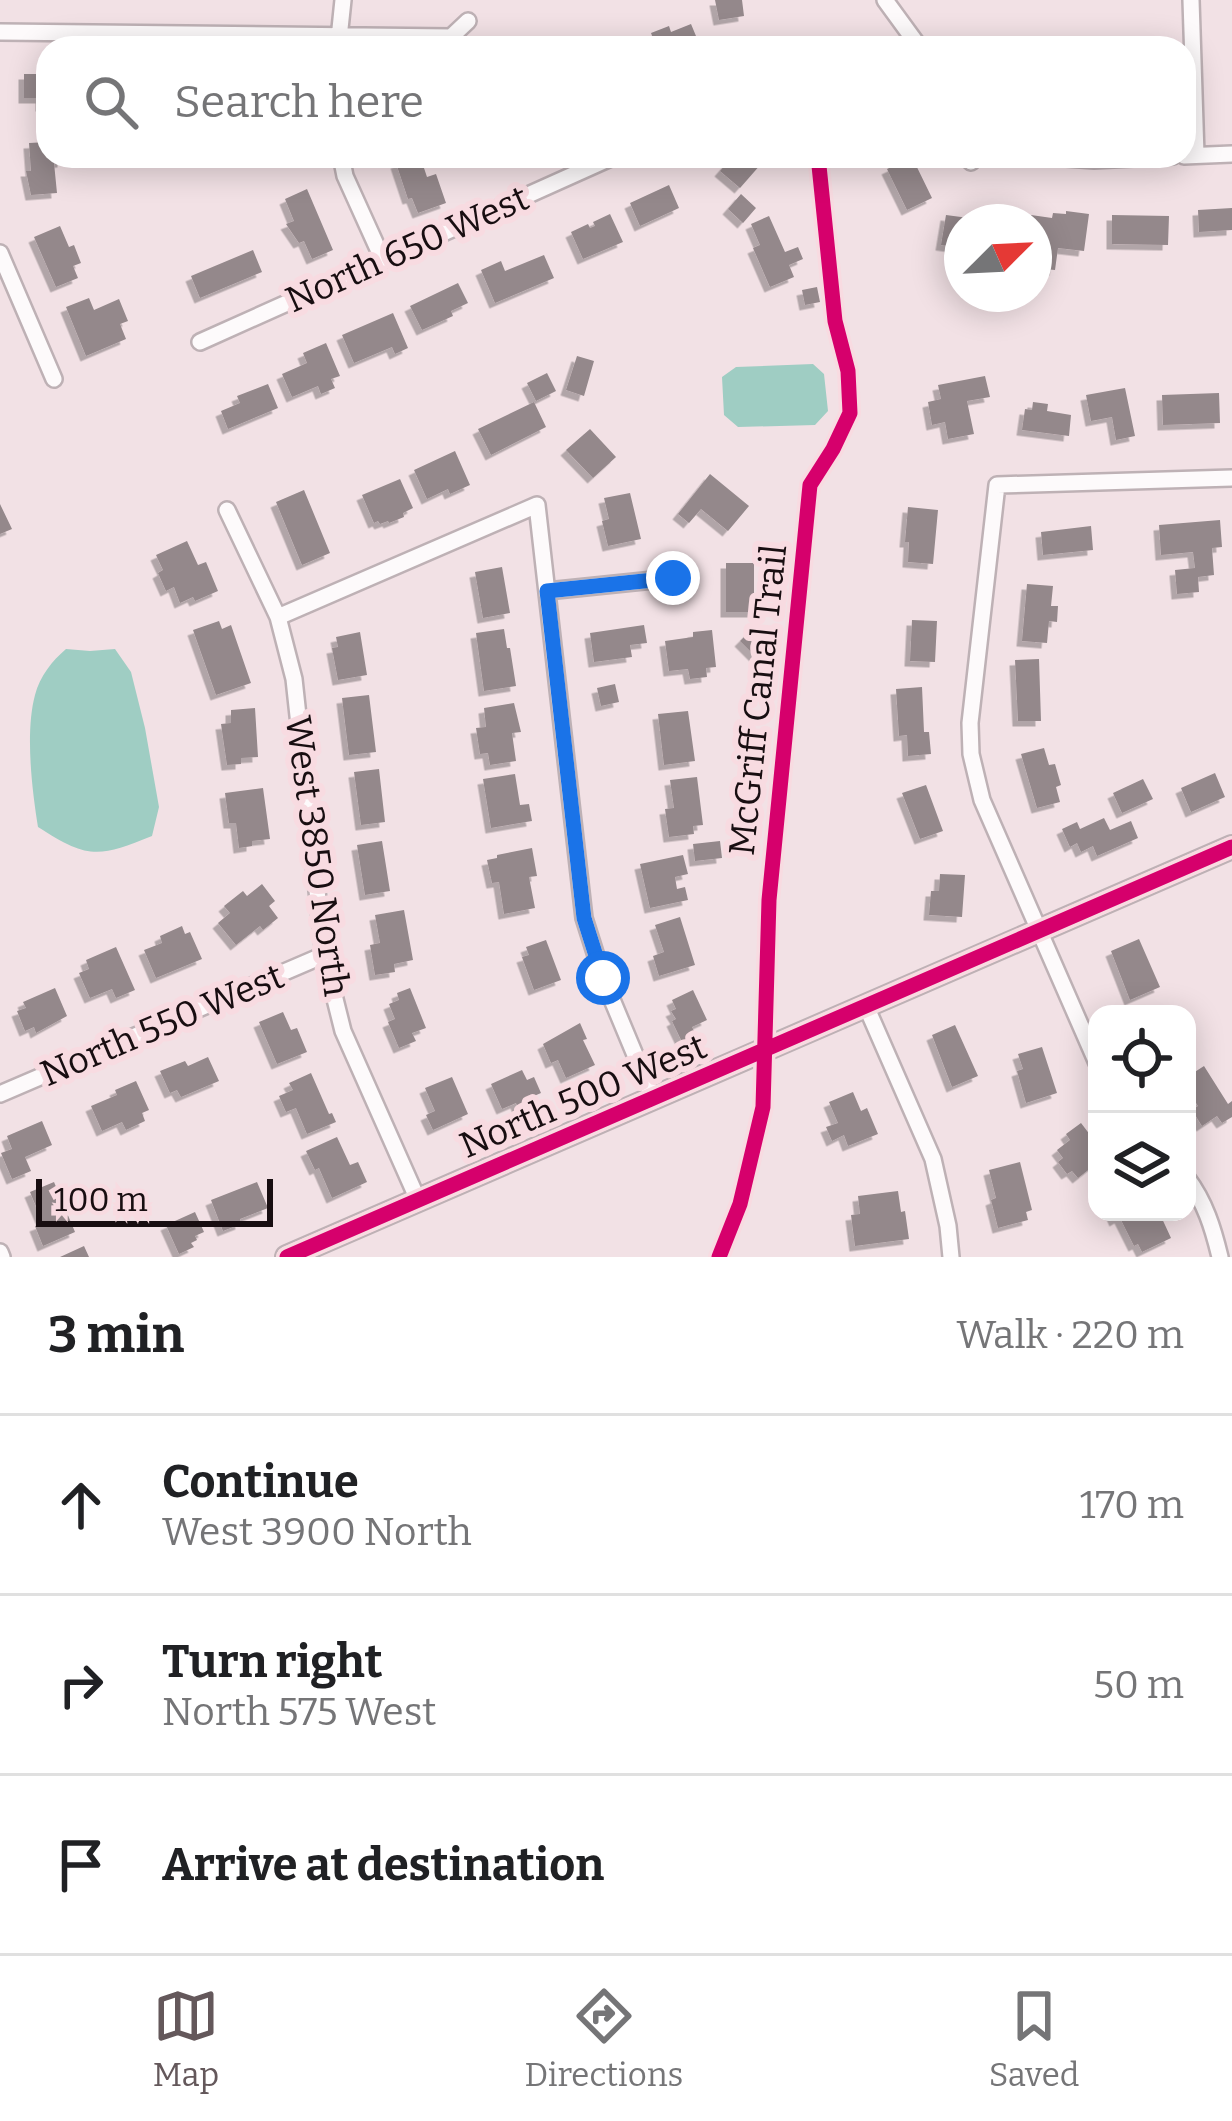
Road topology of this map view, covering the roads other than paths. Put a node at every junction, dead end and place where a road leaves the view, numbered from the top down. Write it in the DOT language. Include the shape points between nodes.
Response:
graph roads {
  1 [pos="343,0"];
  2 [pos="885,0"];
  3 [pos="1191,0"];
  4 [pos="468,21"];
  5 [pos="0,32"];
  6 [pos="136,36"];
  7 [pos="340,36"];
  8 [pos="452,36"];
  9 [pos="911,36"];
  10 [pos="1191,36"];
  11 [pos="1232,154"];
  12 [pos="1196,155"];
  13 [pos="343,168"];
  14 [pos="589,168"];
  15 [pos="0,253"];
  16 [pos="383,260"];
  17 [pos="200,342"];
  18 [pos="54,379"];
  19 [pos="1232,478"];
  20 [pos="227,510"];
  21 [pos="673,578"];
  22 [pos="547,591"];
  23 [pos="278,617"];
  24 [pos="1232,847"];
  25 [pos="1037,932"];
  26 [pos="324,956"];
  27 [pos="866,1006"];
  28 [pos="1088,1043"];
  29 [pos="0,1094"];
  30 [pos="653,1098"];
  31 [pos="1196,1193"];
  32 [pos="418,1199"];
  33 [pos="287,1257"];
  34 [pos="951,1257"];
  35 [pos="1220,1257"];
  1 -- 7 [label="street"];
  2 -- 9 [label="street"];
  3 -- 10 [label="street"];
  4 -- 8 [label="street"];
  5 -- 6 [label="street"];
  11 -- 12 [label="street"];
  13 -- 16 [label="street"];
  14 -- 16 [label="street, North 650 West"];
  15 -- 18 [label="street"];
  16 -- 17 [label="street, North 650 West"];
  19 -- 25 [label="street" via="998,485 971,754"];
  20 -- 23 [label="street, West 3850 North"];
  21 -- 22 [label="street"];
  22 -- 23 [label="street" via="537,505"];
  22 -- 30 [label="street" via="584,918"];
  23 -- 26 [label="street, West 3850 North" via="294,679"];
  24 -- 25 [label="street, North 500 West"];
  25 -- 27 [label="street, North 500 West"];
  25 -- 28 [label="street"];
  26 -- 29 [label="street, North 550 West"];
  26 -- 32 [label="street, West 3850 North" via="343,1031"];
  27 -- 30 [label="street, North 500 West"];
  27 -- 34 [label="street" via="933,1160"];
  30 -- 32 [label="street, North 500 West"];
  31 -- 35 [label="street"];
  32 -- 33 [label="street, North 500 West"];
}
